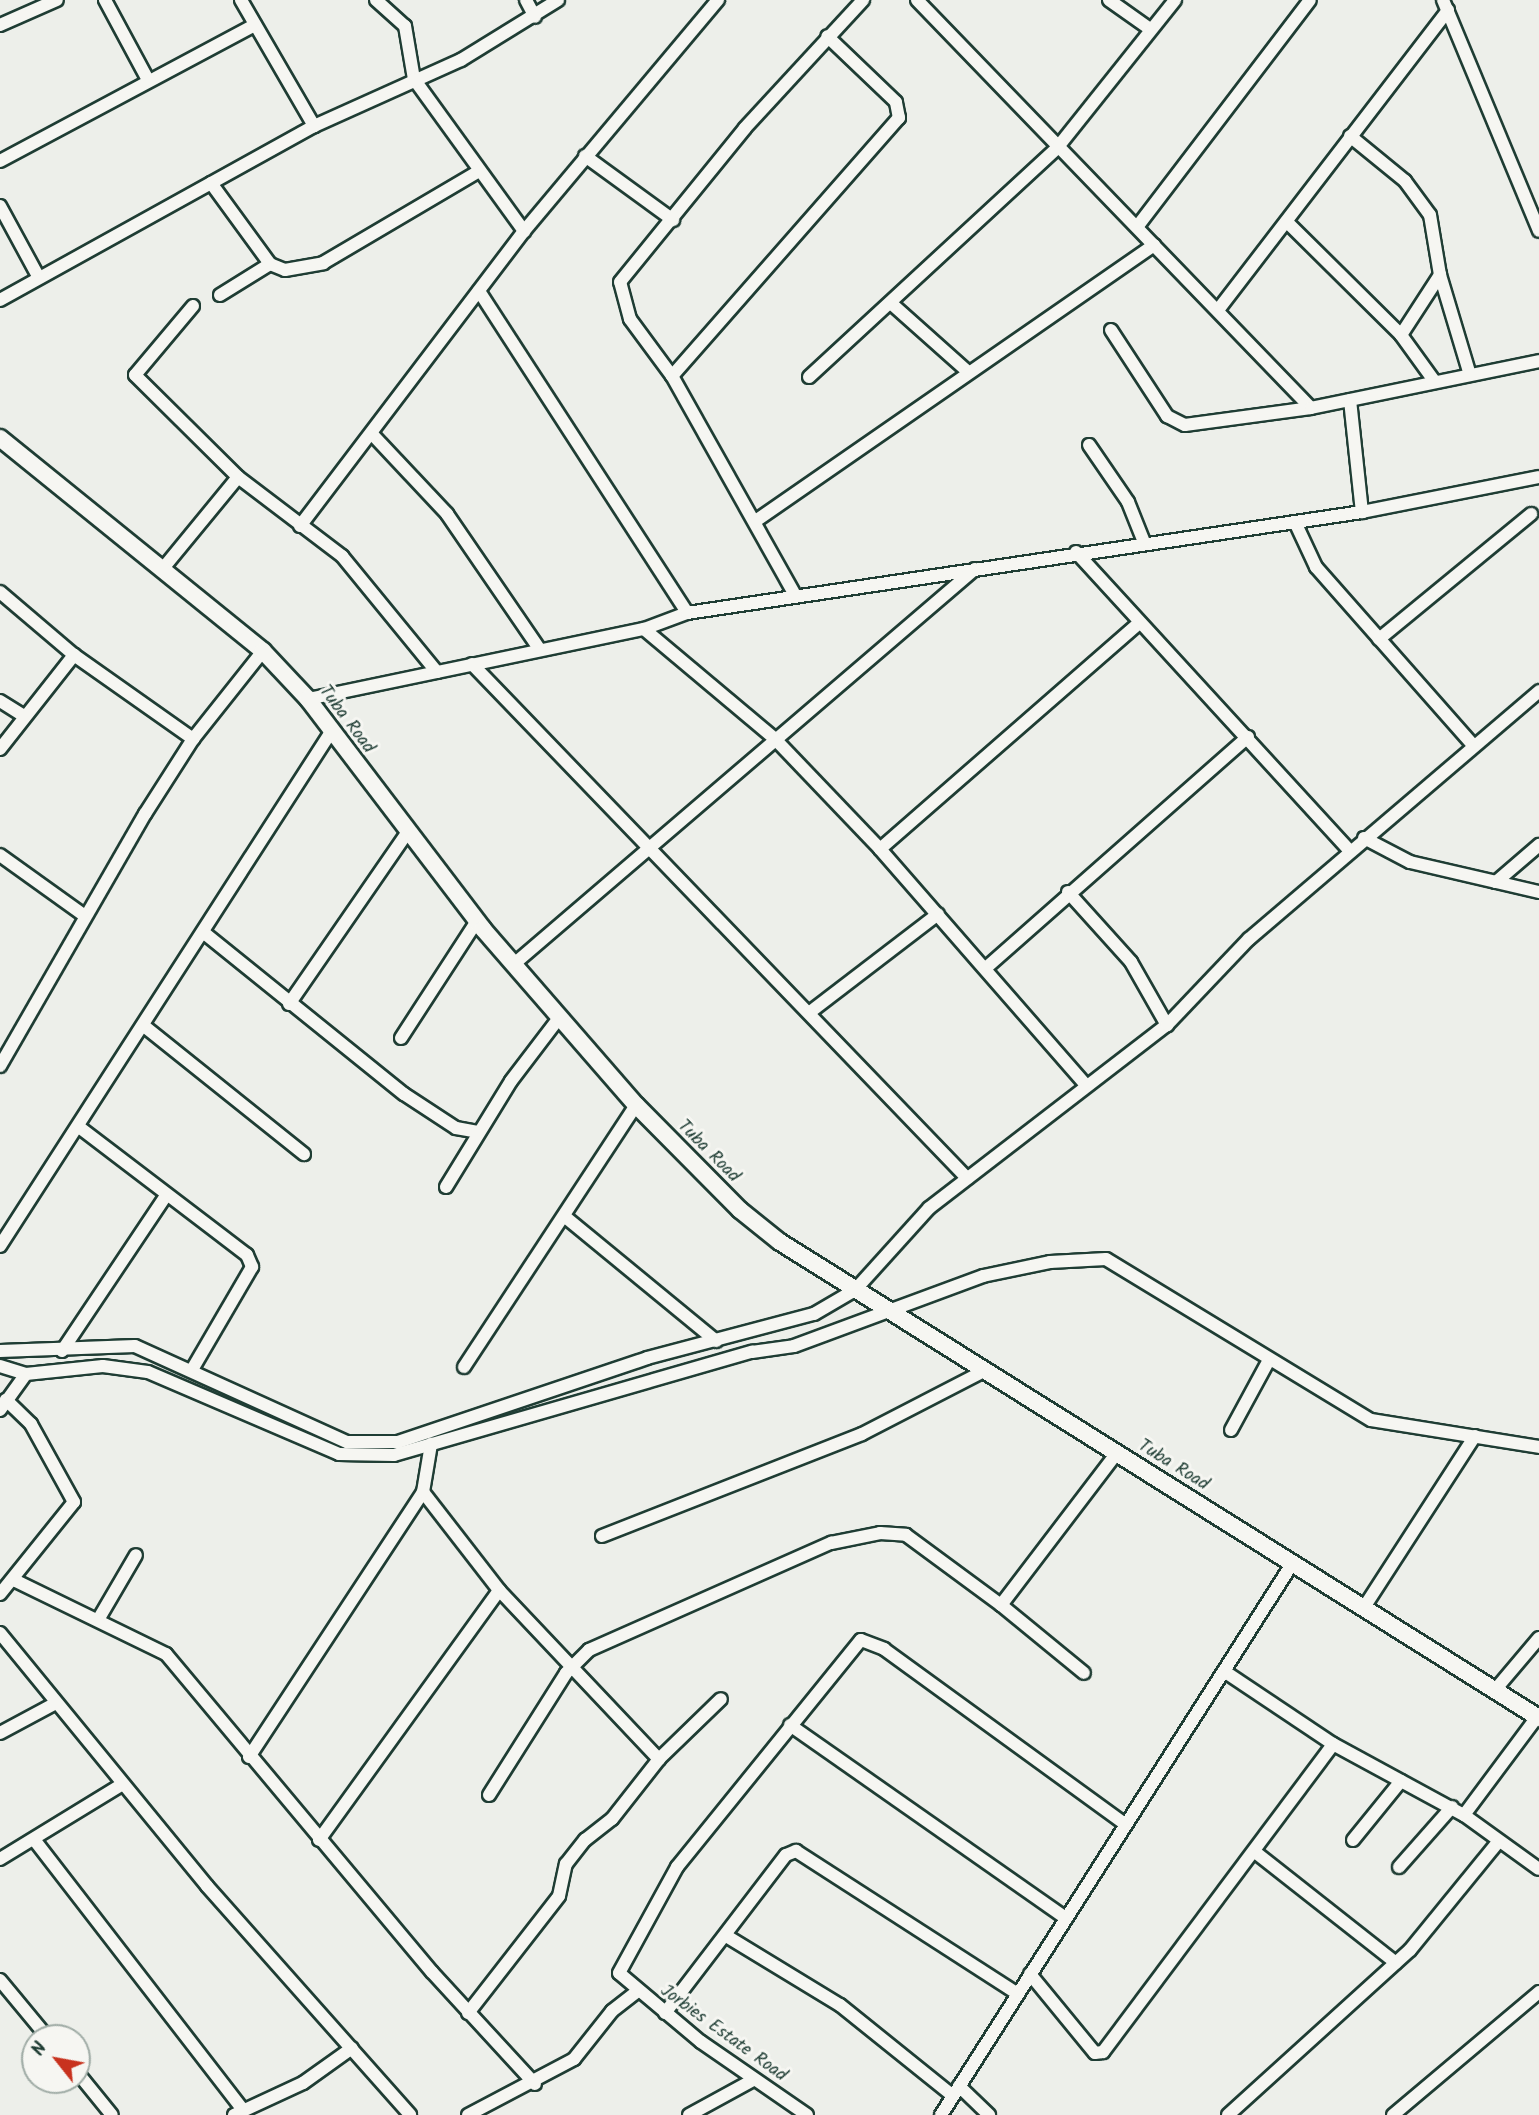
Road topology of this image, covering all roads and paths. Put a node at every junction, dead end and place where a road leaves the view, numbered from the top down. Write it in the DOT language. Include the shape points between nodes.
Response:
graph roads {
  1 [pos="57,0"];
  2 [pos="105,0"];
  3 [pos="241,0"];
  4 [pos="376,0"];
  5 [pos="526,0"];
  6 [pos="558,0"];
  7 [pos="718,0"];
  8 [pos="863,0"];
  9 [pos="917,0"];
  10 [pos="1109,0"];
  11 [pos="1175,0"];
  12 [pos="1310,0"];
  13 [pos="1446,5"];
  14 [pos="535,17"];
  15 [pos="0,25"];
  16 [pos="255,25"];
  17 [pos="1150,29"];
  18 [pos="827,36"];
  19 [pos="414,79"];
  20 [pos="148,80"];
  21 [pos="314,125"];
  22 [pos="1350,136"];
  23 [pos="1057,148"];
  24 [pos="585,156"];
  25 [pos="0,161"];
  26 [pos="479,171"];
  27 [pos="211,183"];
  28 [pos="0,206"];
  29 [pos="673,220"];
  30 [pos="1287,222"];
  31 [pos="1137,227"];
  32 [pos="524,231"];
  33 [pos="1539,232"];
  34 [pos="1154,245"];
  35 [pos="270,264"];
  36 [pos="1440,275"];
  37 [pos="38,276"];
  38 [pos="479,291"];
  39 [pos="220,295"];
  40 [pos="0,299"];
  41 [pos="893,305"];
  42 [pos="193,306"];
  43 [pos="1219,310"];
  44 [pos="1111,330"];
  45 [pos="1401,335"];
  46 [pos="1539,361"];
  47 [pos="967,371"];
  48 [pos="1470,375"];
  49 [pos="672,376"];
  50 [pos="809,377"];
  51 [pos="1435,382"];
  52 [pos="1350,400"];
  53 [pos="1311,408"];
  54 [pos="372,434"];
  55 [pos="0,438"];
  56 [pos="1089,445"];
  57 [pos="238,477"];
  58 [pos="1539,477"];
  59 [pos="1362,512"];
  60 [pos="1531,514"];
  61 [pos="757,520"];
  62 [pos="1295,522"];
  63 [pos="300,526"];
  64 [pos="1144,542"];
  65 [pos="1076,552"];
  66 [pos="165,566"];
  67 [pos="975,569"];
  68 [pos="0,592"];
  69 [pos="795,595"];
  70 [pos="687,613"];
  71 [pos="1139,623"];
  72 [pos="644,629"];
  73 [pos="1378,639"];
  74 [pos="538,647"];
  75 [pos="263,651"];
  76 [pos="74,655"];
  77 [pos="472,664"];
  78 [pos="437,672"];
  79 [pos="1539,691"];
  80 [pos="308,699"];
  81 [pos="0,701"];
  82 [pos="24,716"];
  83 [pos="331,732"];
  84 [pos="1248,737"];
  85 [pos="774,738"];
  86 [pos="193,739"];
  87 [pos="1474,745"];
  88 [pos="0,749"];
  89 [pos="408,833"];
  90 [pos="1364,838"];
  91 [pos="650,843"];
  92 [pos="1539,845"];
  93 [pos="880,849"];
  94 [pos="1349,850"];
  95 [pos="0,855"];
  96 [pos="1496,882"];
  97 [pos="1068,892"];
  98 [pos="1539,892"];
  99 [pos="82,914"];
  100 [pos="938,914"];
  101 [pos="477,921"];
  102 [pos="203,932"];
  103 [pos="514,964"];
  104 [pos="987,967"];
  105 [pos="289,1004"];
  106 [pos="810,1012"];
  107 [pos="559,1018"];
  108 [pos="1167,1025"];
  109 [pos="144,1026"];
  110 [pos="401,1038"];
  111 [pos="0,1066"];
  112 [pos="1085,1084"];
  113 [pos="636,1105"];
  114 [pos="79,1127"];
  115 [pos="478,1132"];
  116 [pos="304,1154"];
  117 [pos="967,1178"];
  118 [pos="446,1187"];
  119 [pos="165,1197"];
  120 [pos="564,1216"];
  121 [pos="0,1247"];
  122 [pos="855,1290"];
  123 [pos="887,1310"];
  124 [pos="716,1341"];
  125 [pos="0,1351"];
  126 [pos="62,1351"];
  127 [pos="1269,1360"];
  128 [pos="0,1366"];
  129 [pos="464,1367"];
  130 [pos="193,1368"];
  131 [pos="986,1370"];
  132 [pos="26,1374"];
  133 [pos="3,1405"];
  134 [pos="1231,1430"];
  135 [pos="1475,1436"];
  136 [pos="432,1444"];
  137 [pos="1539,1447"];
  138 [pos="1116,1454"];
  139 [pos="423,1492"];
  140 [pos="602,1536"];
  141 [pos="136,1555"];
  142 [pos="1292,1564"];
  143 [pos="16,1581"];
  144 [pos="499,1590"];
  145 [pos="0,1594"];
  146 [pos="1001,1605"];
  147 [pos="1363,1609"];
  148 [pos="98,1620"];
  149 [pos="0,1633"];
  150 [pos="1539,1637"];
  151 [pos="573,1663"];
  152 [pos="1224,1671"];
  153 [pos="1084,1672"];
  154 [pos="1495,1690"];
  155 [pos="721,1699"];
  156 [pos="55,1703"];
  157 [pos="1538,1718"];
  158 [pos="790,1726"];
  159 [pos="0,1734"];
  160 [pos="1333,1744"];
  161 [pos="249,1758"];
  162 [pos="659,1759"];
  163 [pos="1401,1781"];
  164 [pos="123,1784"];
  165 [pos="489,1795"];
  166 [pos="1452,1807"];
  167 [pos="1464,1815"];
  168 [pos="1126,1825"];
  169 [pos="319,1840"];
  170 [pos="1353,1840"];
  171 [pos="36,1842"];
  172 [pos="1498,1842"];
  173 [pos="1255,1852"];
  174 [pos="0,1859"];
  175 [pos="1399,1867"];
  176 [pos="1539,1869"];
  177 [pos="1066,1918"];
  178 [pos="727,1937"];
  179 [pos="1395,1963"];
  180 [pos="1030,1975"];
  181 [pos="0,1980"];
  182 [pos="636,1992"];
  183 [pos="1539,1992"];
  184 [pos="1018,1994"];
  185 [pos="468,2013"];
  186 [pos="665,2013"];
  187 [pos="36,2024"];
  188 [pos="352,2048"];
  189 [pos="753,2080"];
  190 [pos="535,2084"];
  191 [pos="91,2089"];
  192 [pos="956,2091"];
  193 [pos="238,2113"];
  194 [pos="113,2115"];
  195 [pos="410,2115"];
  196 [pos="468,2115"];
  197 [pos="689,2115"];
  198 [pos="807,2115"];
  199 [pos="941,2115"];
  200 [pos="989,2115"];
  201 [pos="1228,2115"];
  202 [pos="1393,2115"];
  1 -- 15 [label="street"];
  2 -- 20 [label="street"];
  3 -- 16 [label="street"];
  4 -- 19 [label="street" via="405,26"];
  5 -- 14 [label="street"];
  6 -- 14 [label="street"];
  7 -- 24 [label="street"];
  8 -- 18 [label="street"];
  9 -- 23 [label="street"];
  10 -- 17 [label="street"];
  11 -- 17 [label="street"];
  12 -- 31 [label="street"];
  13 -- 22 [label="street"];
  13 -- 33 [label="street"];
  14 -- 19 [label="street"];
  16 -- 20 [label="street"];
  16 -- 21 [label="street"];
  17 -- 23 [label="street"];
  18 -- 29 [label="street"];
  18 -- 49 [label="street" via="896,102 899,118"];
  19 -- 21 [label="street"];
  19 -- 26 [label="street"];
  20 -- 25 [label="street"];
  21 -- 27 [label="street"];
  22 -- 30 [label="street"];
  22 -- 36 [label="street" via="1405,181 1430,215"];
  23 -- 31 [label="street"];
  23 -- 41 [label="street"];
  24 -- 29 [label="street"];
  24 -- 32 [label="street"];
  26 -- 32 [label="street"];
  26 -- 35 [label="street" via="323,263 285,270"];
  27 -- 35 [label="street"];
  27 -- 37 [label="street"];
  28 -- 37 [label="street"];
  29 -- 49 [label="street" via="620,282 630,319"];
  30 -- 43 [label="street"];
  30 -- 45 [label="street"];
  31 -- 34 [label="street"];
  32 -- 38 [label="street"];
  34 -- 43 [label="street"];
  34 -- 47 [label="street"];
  35 -- 39 [label="street"];
  36 -- 45 [label="street"];
  36 -- 48 [label="street"];
  37 -- 40 [label="street"];
  38 -- 54 [label="street"];
  38 -- 70 [label="street"];
  41 -- 47 [label="street"];
  41 -- 50 [label="street"];
  42 -- 57 [label="street" via="135,375"];
  43 -- 53 [label="street"];
  44 -- 53 [label="street" via="1176,424"];
  45 -- 51 [label="street"];
  46 -- 48 [label="street"];
  47 -- 61 [label="street"];
  48 -- 51 [label="street"];
  49 -- 61 [label="street"];
  51 -- 52 [label="street"];
  52 -- 53 [label="street"];
  52 -- 59 [label="street"];
  54 -- 63 [label="street"];
  54 -- 74 [label="street" via="447,514"];
  55 -- 66 [label="street, Tuba Road"];
  56 -- 64 [label="street" via="1128,502"];
  57 -- 63 [label="street"];
  57 -- 66 [label="street"];
  58 -- 59 [label="street"];
  59 -- 62 [label="street"];
  60 -- 73 [label="street"];
  61 -- 69 [label="street"];
  62 -- 64 [label="street"];
  62 -- 73 [label="street" via="1315,567"];
  63 -- 78 [label="street" via="342,556"];
  64 -- 65 [label="street"];
  65 -- 67 [label="street"];
  65 -- 71 [label="street"];
  66 -- 75 [label="street, Tuba Road"];
  67 -- 69 [label="street"];
  67 -- 85 [label="street"];
  68 -- 76 [label="street"];
  69 -- 70 [label="street"];
  70 -- 72 [label="street"];
  71 -- 84 [label="street"];
  71 -- 93 [label="street"];
  72 -- 74 [label="street"];
  72 -- 85 [label="street"];
  73 -- 87 [label="street"];
  74 -- 77 [label="street"];
  75 -- 80 [label="street, Tuba Road"];
  75 -- 86 [label="street"];
  76 -- 82 [label="street"];
  76 -- 86 [label="street"];
  77 -- 78 [label="street"];
  77 -- 91 [label="street"];
  78 -- 80 [label="street"];
  79 -- 87 [label="street"];
  80 -- 83 [label="street, Tuba Road"];
  81 -- 82 [label="street"];
  82 -- 88 [label="street"];
  83 -- 89 [label="street, Tuba Road"];
  83 -- 102 [label="street"];
  84 -- 94 [label="street"];
  84 -- 97 [label="street"];
  85 -- 91 [label="street"];
  85 -- 93 [label="street"];
  86 -- 99 [label="street"];
  87 -- 90 [label="street"];
  89 -- 101 [label="street, Tuba Road"];
  89 -- 105 [label="street"];
  90 -- 94 [label="street"];
  90 -- 96 [label="street" via="1410,862"];
  91 -- 103 [label="street"];
  91 -- 106 [label="street"];
  92 -- 96 [label="street"];
  93 -- 100 [label="street"];
  94 -- 108 [label="street" via="1249,939"];
  95 -- 99 [label="street"];
  96 -- 98 [label="street"];
  97 -- 104 [label="street"];
  97 -- 108 [label="street" via="1131,962"];
  99 -- 111 [label="street"];
  100 -- 104 [label="street"];
  100 -- 106 [label="street"];
  101 -- 103 [label="street, Tuba Road"];
  101 -- 110 [label="street"];
  102 -- 105 [label="street"];
  102 -- 109 [label="street"];
  103 -- 107 [label="street, Tuba Road"];
  104 -- 112 [label="street"];
  105 -- 115 [label="street" via="404,1094 456,1128"];
  106 -- 117 [label="street"];
  107 -- 113 [label="street, Tuba Road"];
  107 -- 115 [label="street"];
  108 -- 112 [label="street"];
  109 -- 114 [label="street"];
  109 -- 116 [label="street"];
  112 -- 117 [label="street"];
  113 -- 120 [label="street"];
  113 -- 122 [label="street, Tuba Road" via="740,1210"];
  114 -- 119 [label="street"];
  114 -- 121 [label="street"];
  115 -- 118 [label="street"];
  117 -- 122 [label="street" via="902,1232"];
  119 -- 126 [label="street"];
  119 -- 130 [label="street" via="247,1255 253,1267"];
  120 -- 124 [label="street"];
  120 -- 129 [label="street"];
  122 -- 123 [label="street, Tuba Road"];
  122 -- 124 [label="street" via="814,1314"];
  123 -- 127 [label="street" via="1018,1267 1106,1259"];
  123 -- 131 [label="street, Tuba Road"];
  123 -- 136 [label="street" via="794,1346 752,1352"];
  124 -- 130 [label="street" via="398,1442 348,1442"];
  125 -- 126 [label="street"];
  126 -- 130 [label="street" via="135,1346"];
  127 -- 134 [label="street"];
  127 -- 135 [label="street" via="1371,1420"];
  128 -- 132 [label="street"];
  131 -- 138 [label="street, Tuba Road"];
  131 -- 140 [label="street" via="862,1434"];
  132 -- 133 [label="street"];
  132 -- 136 [label="street" via="103,1366 148,1372 339,1454 394,1455"];
  133 -- 143 [label="street" via="31,1424 74,1502"];
  135 -- 137 [label="street"];
  135 -- 147 [label="street"];
  136 -- 139 [label="street"];
  138 -- 142 [label="street, Tuba Road"];
  138 -- 146 [label="street"];
  139 -- 144 [label="street"];
  139 -- 161 [label="street"];
  141 -- 148 [label="street"];
  142 -- 147 [label="street, Tuba Road"];
  142 -- 152 [label="street"];
  143 -- 145 [label="street"];
  143 -- 148 [label="street"];
  144 -- 151 [label="street"];
  144 -- 169 [label="street"];
  146 -- 151 [label="street" via="906,1535 880,1533 831,1543 679,1615 614,1637"];
  146 -- 153 [label="street"];
  147 -- 154 [label="street, Tuba Road"];
  148 -- 161 [label="street" via="166,1654"];
  149 -- 156 [label="street"];
  150 -- 154 [label="street"];
  151 -- 162 [label="street"];
  151 -- 165 [label="street"];
  152 -- 160 [label="street"];
  152 -- 168 [label="street"];
  154 -- 157 [label="street, Tuba Road"];
  155 -- 162 [label="street"];
  156 -- 159 [label="street"];
  156 -- 164 [label="street"];
  157 -- 167 [label="street"];
  158 -- 168 [label="street" via="861,1640 871,1641"];
  158 -- 177 [label="street"];
  158 -- 182 [label="street, Jorbies Estate Road" via="677,1867 645,1916 620,1979"];
  160 -- 163 [label="street"];
  160 -- 173 [label="street"];
  161 -- 169 [label="street"];
  162 -- 185 [label="street" via="566,1864 559,1895"];
  163 -- 166 [label="street"];
  163 -- 170 [label="street"];
  164 -- 171 [label="street"];
  164 -- 188 [label="street"];
  166 -- 167 [label="street"];
  166 -- 175 [label="street"];
  167 -- 172 [label="street"];
  168 -- 177 [label="street"];
  169 -- 185 [label="street"];
  171 -- 174 [label="street"];
  171 -- 193 [label="street"];
  172 -- 176 [label="street"];
  172 -- 179 [label="street"];
  173 -- 179 [label="street"];
  173 -- 180 [label="street" via="1103,2052 1095,2053"];
  177 -- 180 [label="street"];
  178 -- 184 [label="street" via="786,1855 796,1851"];
  178 -- 186 [label="street"];
  178 -- 192 [label="street" via="840,2005"];
  179 -- 201 [label="street"];
  180 -- 184 [label="street"];
  181 -- 187 [label="street"];
  182 -- 186 [label="street, Jorbies Estate Road"];
  182 -- 190 [label="street" via="612,2011 574,2059"];
  183 -- 202 [label="street"];
  184 -- 192 [label="street"];
  185 -- 190 [label="street"];
  186 -- 189 [label="street, Jorbies Estate Road"];
  188 -- 193 [label="street" via="303,2083"];
  188 -- 195 [label="street"];
  189 -- 197 [label="street"];
  189 -- 198 [label="street, Jorbies Estate Road"];
  190 -- 196 [label="street"];
  191 -- 194 [label="street"];
  192 -- 199 [label="street"];
  192 -- 200 [label="street"];
}
